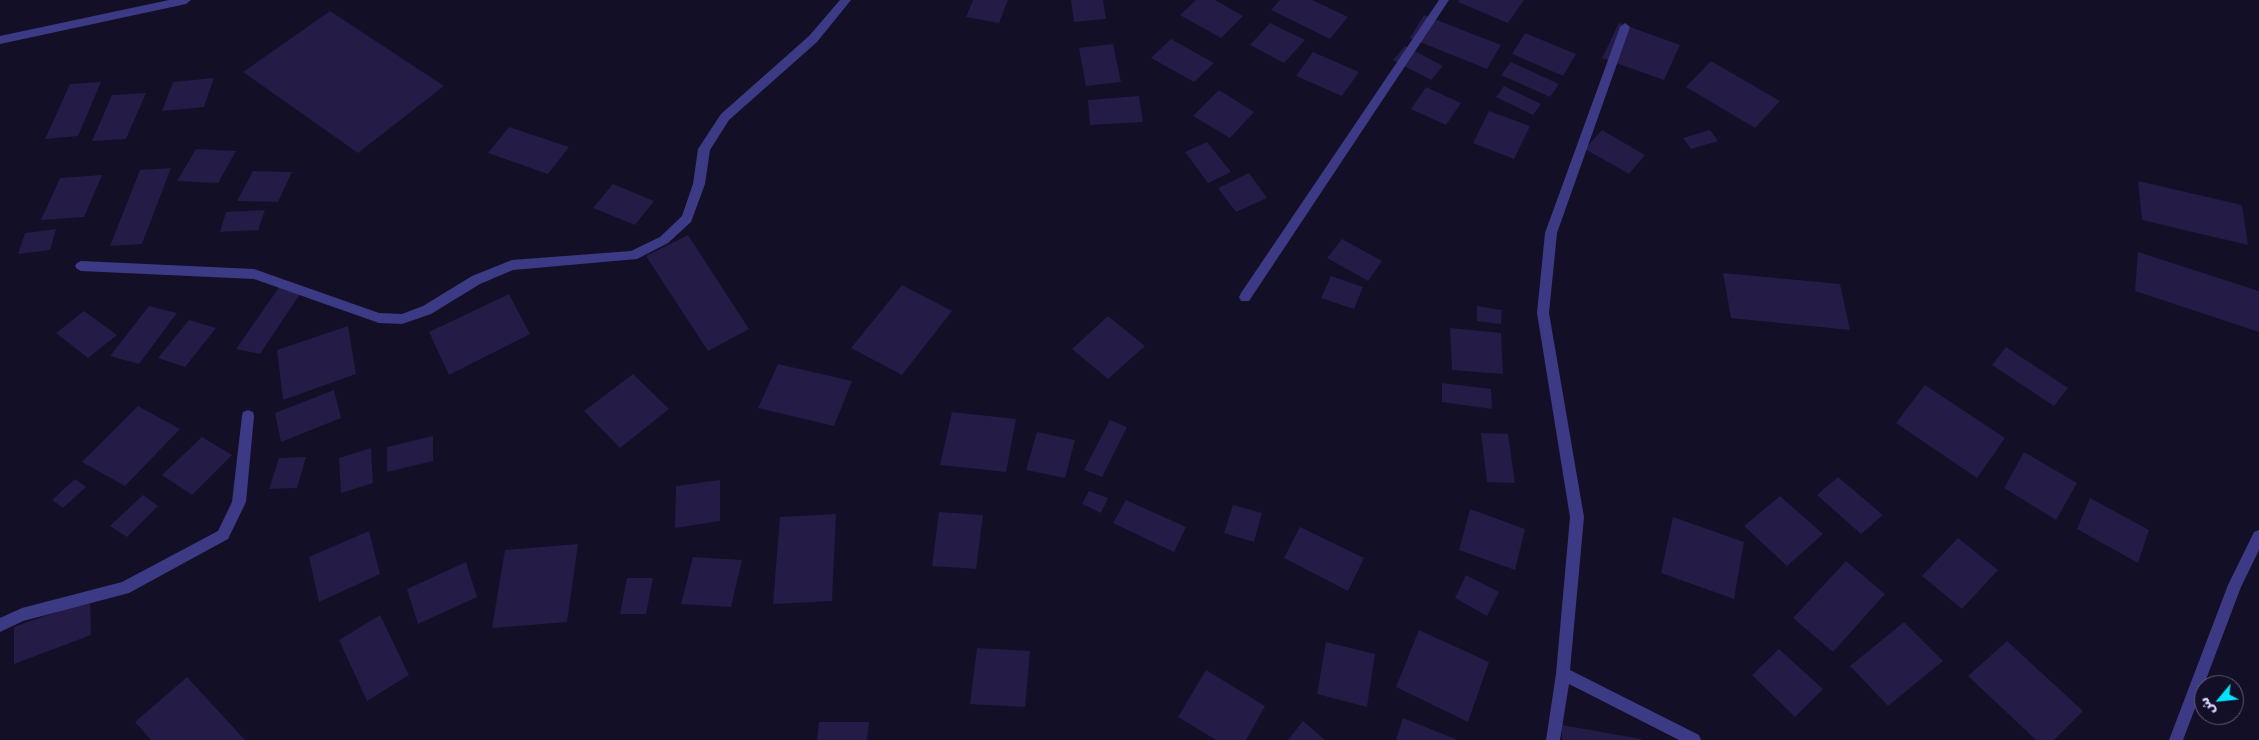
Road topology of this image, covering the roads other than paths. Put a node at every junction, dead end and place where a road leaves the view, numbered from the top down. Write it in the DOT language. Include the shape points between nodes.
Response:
graph roads {
  1 [pos="186,0"];
  2 [pos="846,0"];
  3 [pos="1444,0"];
  4 [pos="1625,27"];
  5 [pos="0,40"];
  6 [pos="81,266"];
  7 [pos="1245,297"];
  8 [pos="248,416"];
  9 [pos="2259,536"];
  10 [pos="0,626"];
  11 [pos="1563,674"];
  12 [pos="1553,740"];
  13 [pos="1694,740"];
  14 [pos="2176,740"];
  1 -- 5 [label="street"];
  2 -- 6 [label="street" via="813,39 724,117 704,149 699,184 687,219 664,240 633,256 512,265 476,280 427,310 402,319 379,318 254,274"];
  3 -- 7 [label="street"];
  4 -- 11 [label="street" via="1550,233 1543,312 1578,517"];
  8 -- 10 [label="street" via="239,502 222,535 124,588 22,615"];
  9 -- 14 [label="street" via="2235,585"];
  11 -- 12 [label="street"];
  11 -- 13 [label="street"];
}
